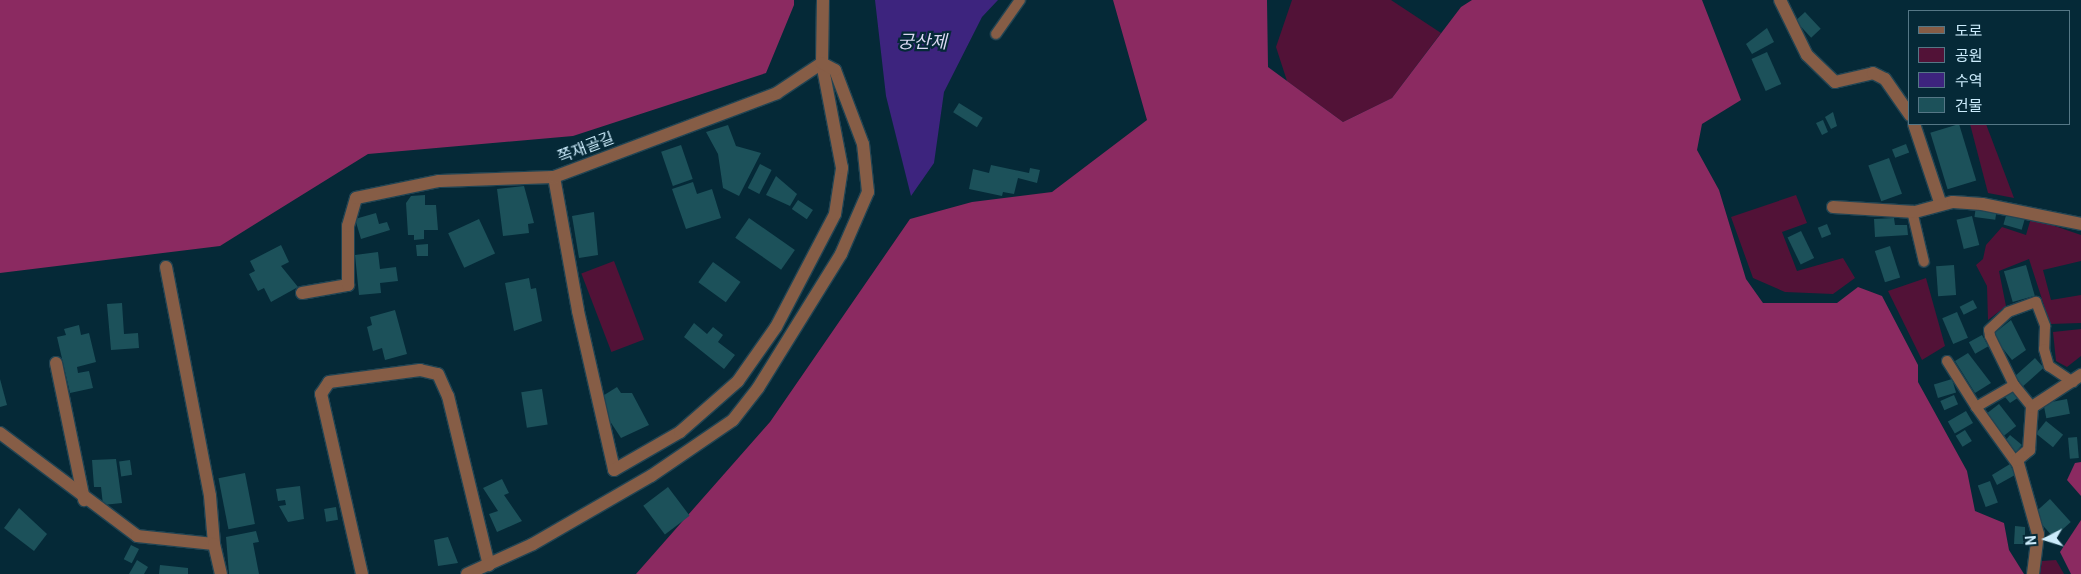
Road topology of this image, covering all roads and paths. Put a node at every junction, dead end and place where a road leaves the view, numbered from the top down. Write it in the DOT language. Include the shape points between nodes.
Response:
graph roads {
  1 [pos="823,0"];
  2 [pos="1020,0"];
  3 [pos="1780,0"];
  4 [pos="996,34"];
  5 [pos="822,63"];
  6 [pos="1908,112"];
  7 [pos="1914,125"];
  8 [pos="554,177"];
  9 [pos="1941,205"];
  10 [pos="1833,207"];
  11 [pos="1912,211"];
  12 [pos="2081,224"];
  13 [pos="1924,262"];
  14 [pos="166,267"];
  15 [pos="302,293"];
  16 [pos="1948,361"];
  17 [pos="56,362"];
  18 [pos="2077,379"];
  19 [pos="2014,385"];
  20 [pos="1976,407"];
  21 [pos="2032,407"];
  22 [pos="0,433"];
  23 [pos="2017,464"];
  24 [pos="84,500"];
  25 [pos="214,544"];
  26 [pos="489,565"];
  27 [pos="220,574"];
  28 [pos="362,574"];
  29 [pos="467,574"];
  30 [pos="2033,574"];
  1 -- 5 [label="street"];
  2 -- 4 [label="lane"];
  3 -- 6 [label="street" via="1807,55 1835,82 1873,73 1885,79"];
  5 -- 8 [label="street, 쪽재골길" via="777,93"];
  5 -- 8 [label="street" via="842,168 835,214 776,327 738,381 680,432 614,470 578,311"];
  5 -- 26 [label="street" via="835,70 863,144 868,192 841,254 758,388 733,420 651,476"];
  7 -- 9 [label="street"];
  8 -- 15 [label="street, 쪽재골길" via="439,181 356,198 348,226 348,285"];
  9 -- 11 [label="street"];
  9 -- 12 [label="street" via="1982,204"];
  10 -- 11 [label="street"];
  11 -- 13 [label="lane"];
  14 -- 25 [label="street" via="210,496"];
  16 -- 20 [label="lane"];
  17 -- 24 [label="street"];
  18 -- 19 [label="lane" via="2050,366 2044,349 2045,326 2036,302 2008,312 1989,330"];
  18 -- 21 [label="street"];
  19 -- 20 [label="lane"];
  19 -- 21 [label="lane"];
  20 -- 23 [label="lane"];
  21 -- 23 [label="street" via="2029,450"];
  22 -- 24 [label="street"];
  23 -- 30 [label="street" via="2038,534"];
  24 -- 25 [label="street" via="137,536"];
  25 -- 27 [label="street"];
  26 -- 28 [label="street" via="448,396 438,374 420,370 329,382 321,394"];
  26 -- 29 [label="street"];
}
